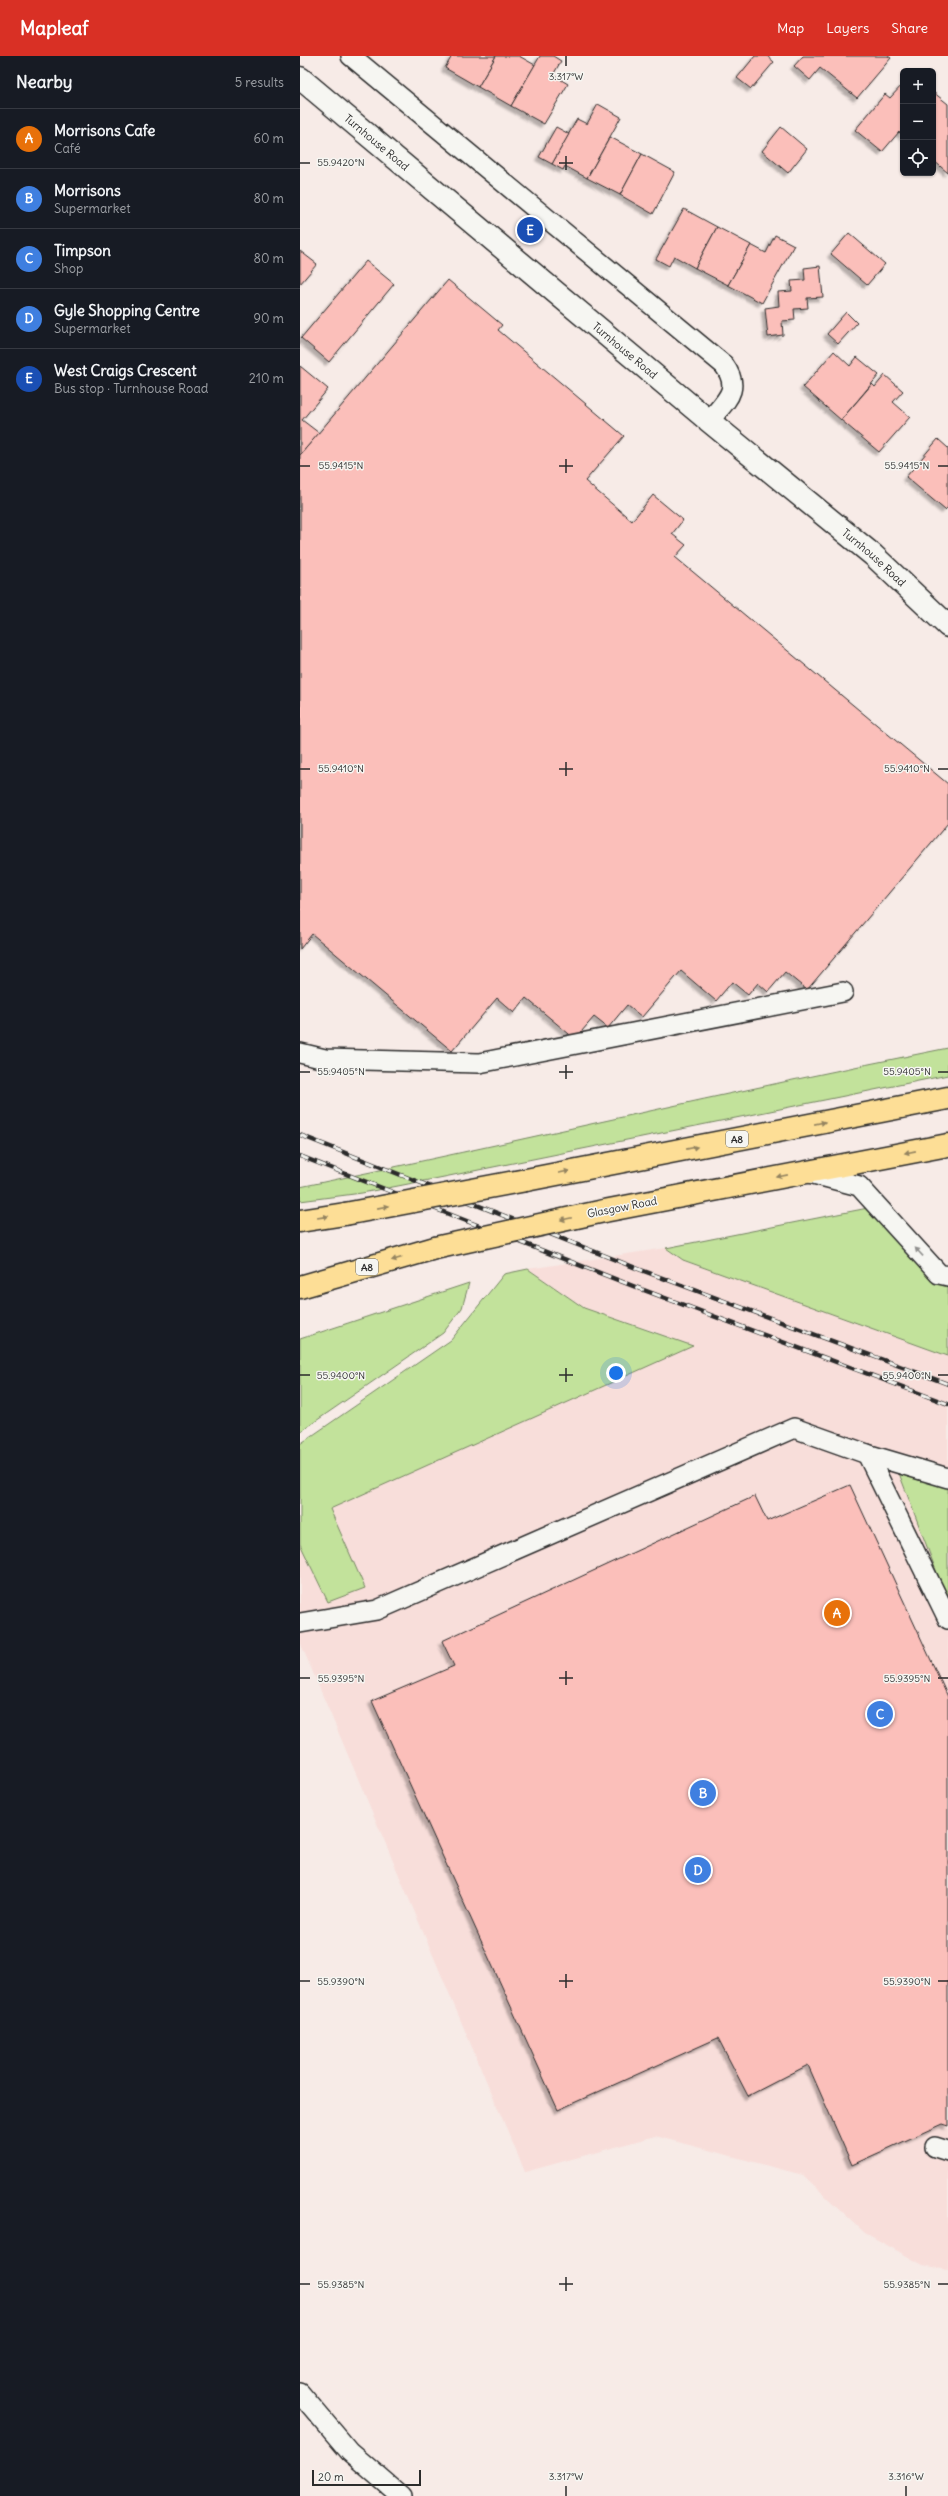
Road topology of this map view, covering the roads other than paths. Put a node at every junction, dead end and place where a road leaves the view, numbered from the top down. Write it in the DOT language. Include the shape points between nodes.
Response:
graph roads {
  1 [pos="351,56"];
  2 [pos="300,78"];
  3 [pos="709,421"];
  4 [pos="948,626"];
  5 [pos="843,992"];
  6 [pos="300,1053"];
  7 [pos="948,1098"];
  8 [pos="948,1145"];
  9 [pos="805,1171"];
  10 [pos="300,1221"];
  11 [pos="948,1276"];
  12 [pos="300,1287"];
  13 [pos="867,1454"];
  14 [pos="948,1478"];
  15 [pos="948,1619"];
  16 [pos="300,1624"];
  17 [pos="300,2393"];
  18 [pos="401,2496"];
  1 -- 3 [label="lane" via="724,364 734,384 726,400"];
  2 -- 3 [label="street, Turnhouse Road"];
  3 -- 4 [label="street, Turnhouse Road" via="873,555"];
  5 -- 6 [label="lane" via="479,1063 325,1059"];
  10 -- 7 [label="main road, A8, one-way, bridge"];
  8 -- 9 [label="main road, Glasgow Road / A8, one-way"];
  11 -- 9 [label="lane, one-way" via="939,1274 859,1186"];
  9 -- 12 [label="main road, Glasgow Road / A8, one-way, bridge" via="435,1248"];
  13 -- 14 [label="lane"];
  13 -- 15 [label="lane"];
  13 -- 16 [label="lane" via="794,1428 377,1610"];
  17 -- 18 [label="lane" via="350,2452"];
}
